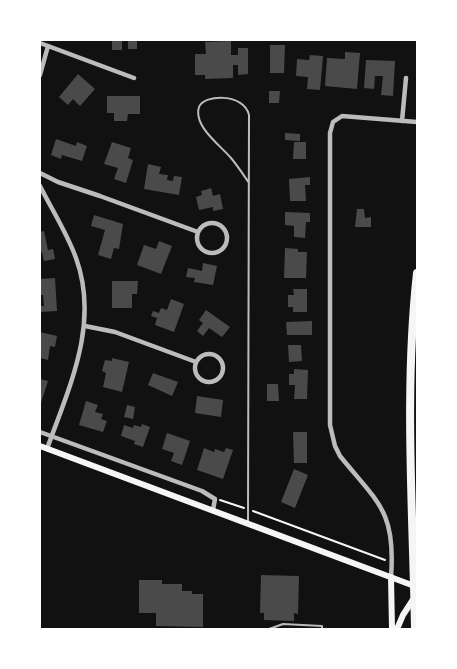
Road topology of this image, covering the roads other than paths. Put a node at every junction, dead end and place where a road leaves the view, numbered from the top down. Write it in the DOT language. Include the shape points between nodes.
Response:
graph roads {
  1 [pos="40,43"];
  2 [pos="48,46"];
  3 [pos="40,75"];
  4 [pos="134,78"];
  5 [pos="406,78"];
  6 [pos="402,121"];
  7 [pos="417,122"];
  8 [pos="40,173"];
  9 [pos="248,183"];
  10 [pos="40,186"];
  11 [pos="198,232"];
  12 [pos="417,273"];
  13 [pos="85,326"];
  14 [pos="196,362"];
  15 [pos="40,432"];
  16 [pos="52,436"];
  17 [pos="40,446"];
  18 [pos="47,449"];
  19 [pos="212,510"];
  20 [pos="248,524"];
  21 [pos="391,577"];
  22 [pos="417,587"];
  23 [pos="417,594"];
  24 [pos="299,625"];
  25 [pos="269,629"];
  26 [pos="299,629"];
  27 [pos="322,629"];
  28 [pos="392,629"];
  29 [pos="397,629"];
  30 [pos="415,629"];
  1 -- 2 [label="street"];
  2 -- 3 [label="street"];
  2 -- 4 [label="street"];
  5 -- 6 [label="street"];
  6 -- 7 [label="street"];
  6 -- 21 [label="street" via="342,116 333,122 330,133 331,430 340,456 385,512 392,533"];
  8 -- 11 [label="street"];
  9 -- 9 [label="lane" via="247,108 238,100 208,99 200,104 202,124"];
  9 -- 20 [label="lane"];
  10 -- 13 [label="street" via="76,259 84,292"];
  11 -- 11 [label="street" via="198,244 205,252 216,253 225,246 227,237 220,226 210,224"];
  12 -- 30 [label="highway" via="411,353"];
  13 -- 14 [label="street" via="115,332"];
  13 -- 16 [label="street" via="76,369"];
  14 -- 14 [label="street" via="196,375 203,382 215,381 222,373 222,364 215,356 204,355"];
  15 -- 16 [label="street"];
  16 -- 18 [label="street"];
  16 -- 19 [label="street" via="202,491 215,499"];
  17 -- 18 [label="main road"];
  18 -- 19 [label="main road"];
  19 -- 20 [label="main road"];
  20 -- 21 [label="main road"];
  21 -- 22 [label="main road"];
  21 -- 28 [label="main road"];
  23 -- 29 [label="main road"];
  24 -- 25 [label="lane" via="283,624"];
  24 -- 26 [label="lane"];
  24 -- 27 [label="lane" via="322,626"];
}
